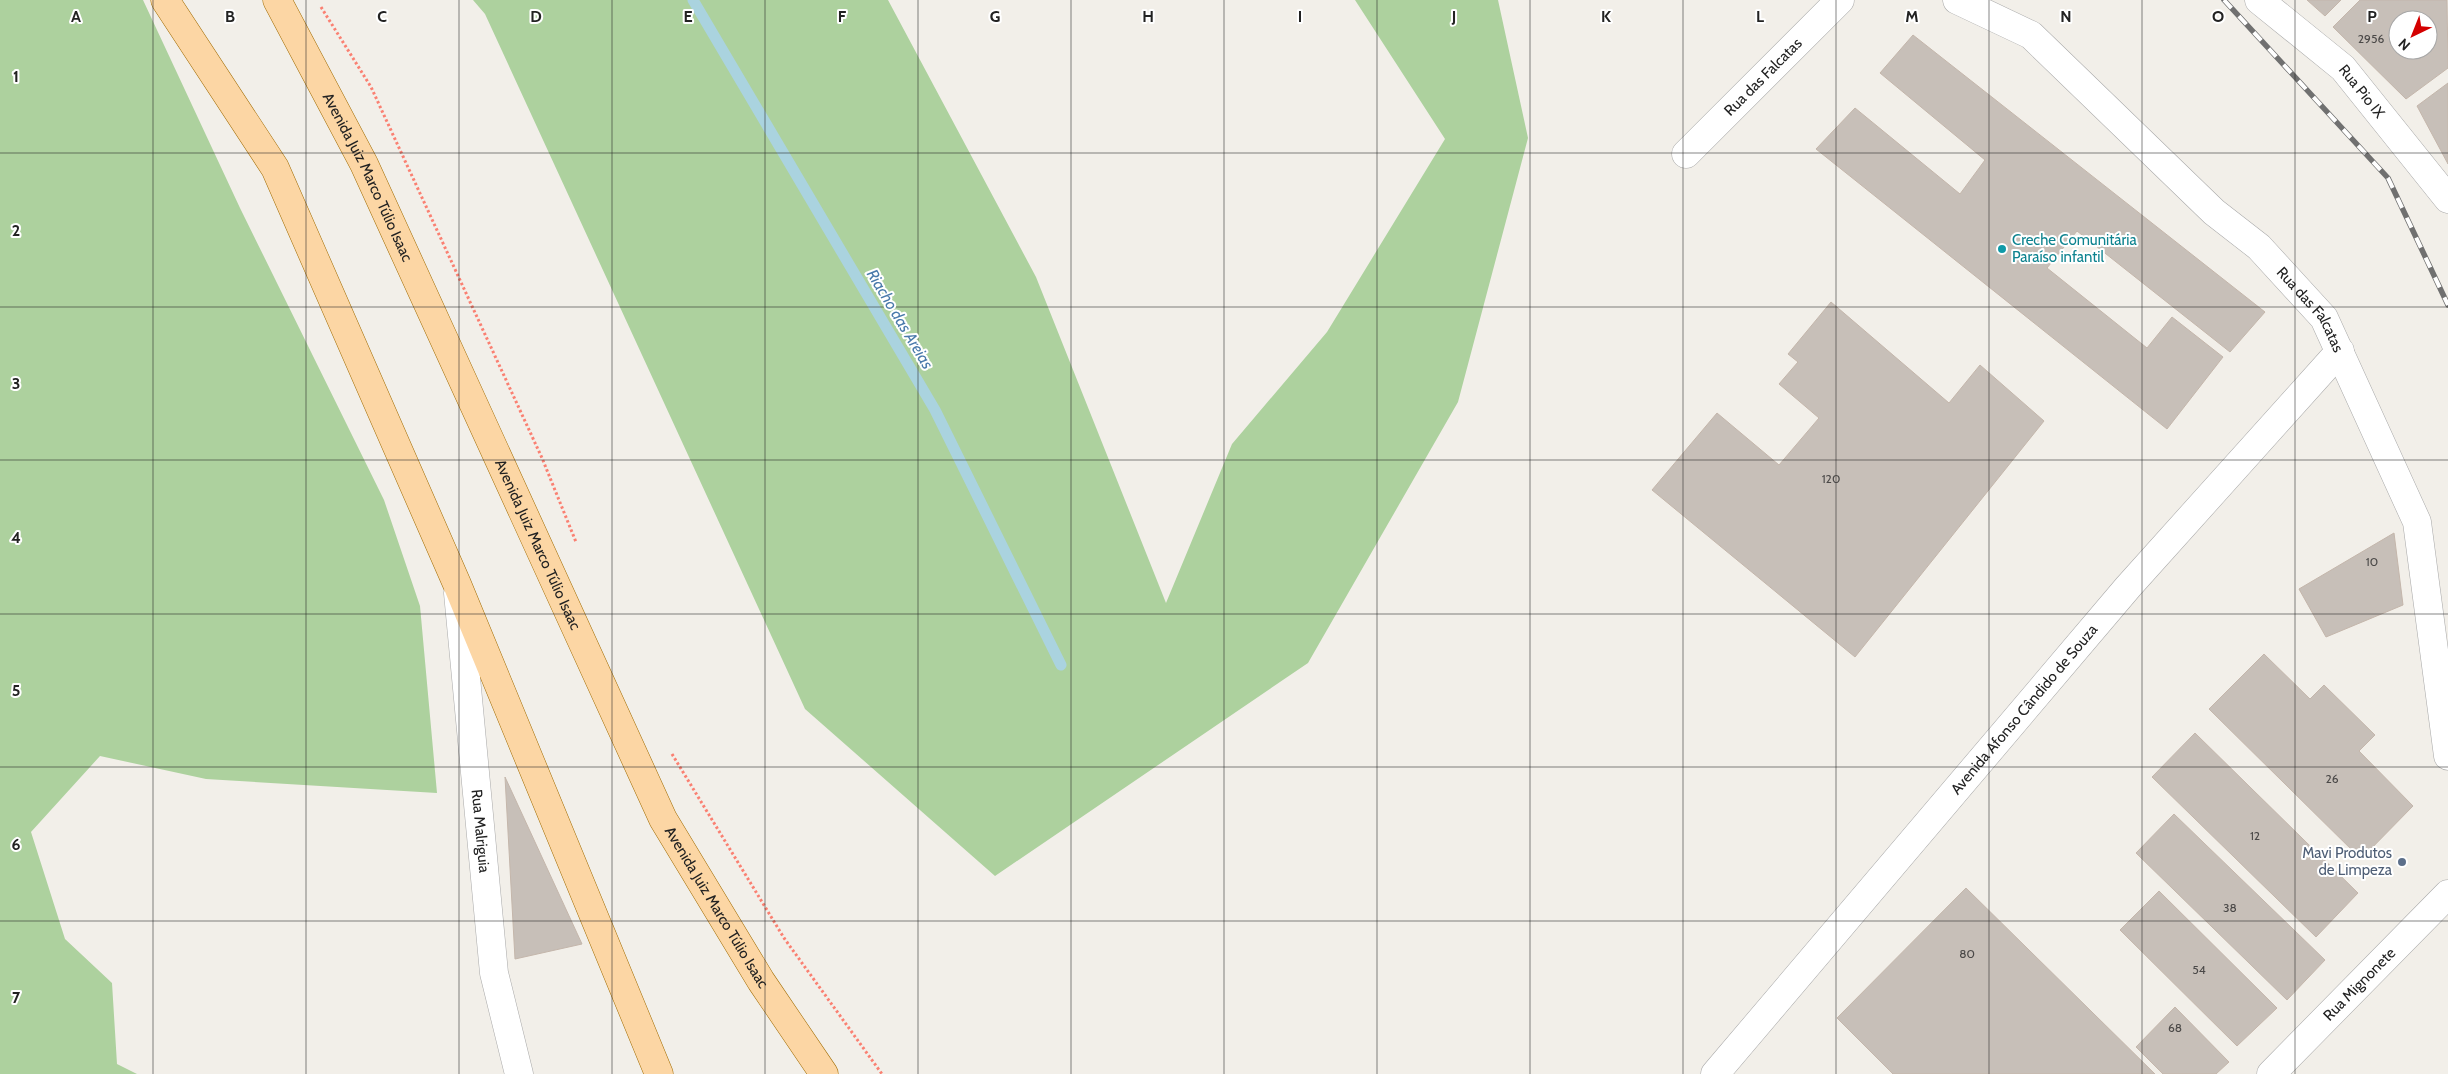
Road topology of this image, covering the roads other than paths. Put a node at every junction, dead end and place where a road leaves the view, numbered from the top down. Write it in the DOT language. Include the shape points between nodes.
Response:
graph roads {
  1 [pos="278,0"];
  2 [pos="1840,0"];
  3 [pos="1957,0"];
  4 [pos="2259,0"];
  5 [pos="166,1"];
  6 [pos="1686,154"];
  7 [pos="2448,199"];
  8 [pos="2340,351"];
  9 [pos="457,584"];
  10 [pos="2448,756"];
  11 [pos="2448,894"];
  12 [pos="519,1074"];
  13 [pos="659,1074"];
  14 [pos="824,1074"];
  15 [pos="1715,1074"];
  16 [pos="2271,1074"];
  1 -- 14 [label="main road, Avenida Juiz Marco Túlio Isaac" via="364,164 663,819 761,981"];
  2 -- 6 [label="street, Rua das Falcatas"];
  3 -- 8 [label="street, Rua das Falcatas" via="2031,34 2214,212 2259,247 2324,318"];
  4 -- 7 [label="street, Rua Pio IX" via="2343,68"];
  5 -- 9 [label="main road" via="275,168"];
  8 -- 10 [label="street, Rua das Falcatas" via="2416,522"];
  8 -- 15 [label="street, Avenida Afonso Cândido de Souza" via="2128,587"];
  9 -- 12 [label="street, Rua Malriguia" via="494,974"];
  9 -- 13 [label="main road"];
  11 -- 16 [label="street, Rua Mignonete"];
}
